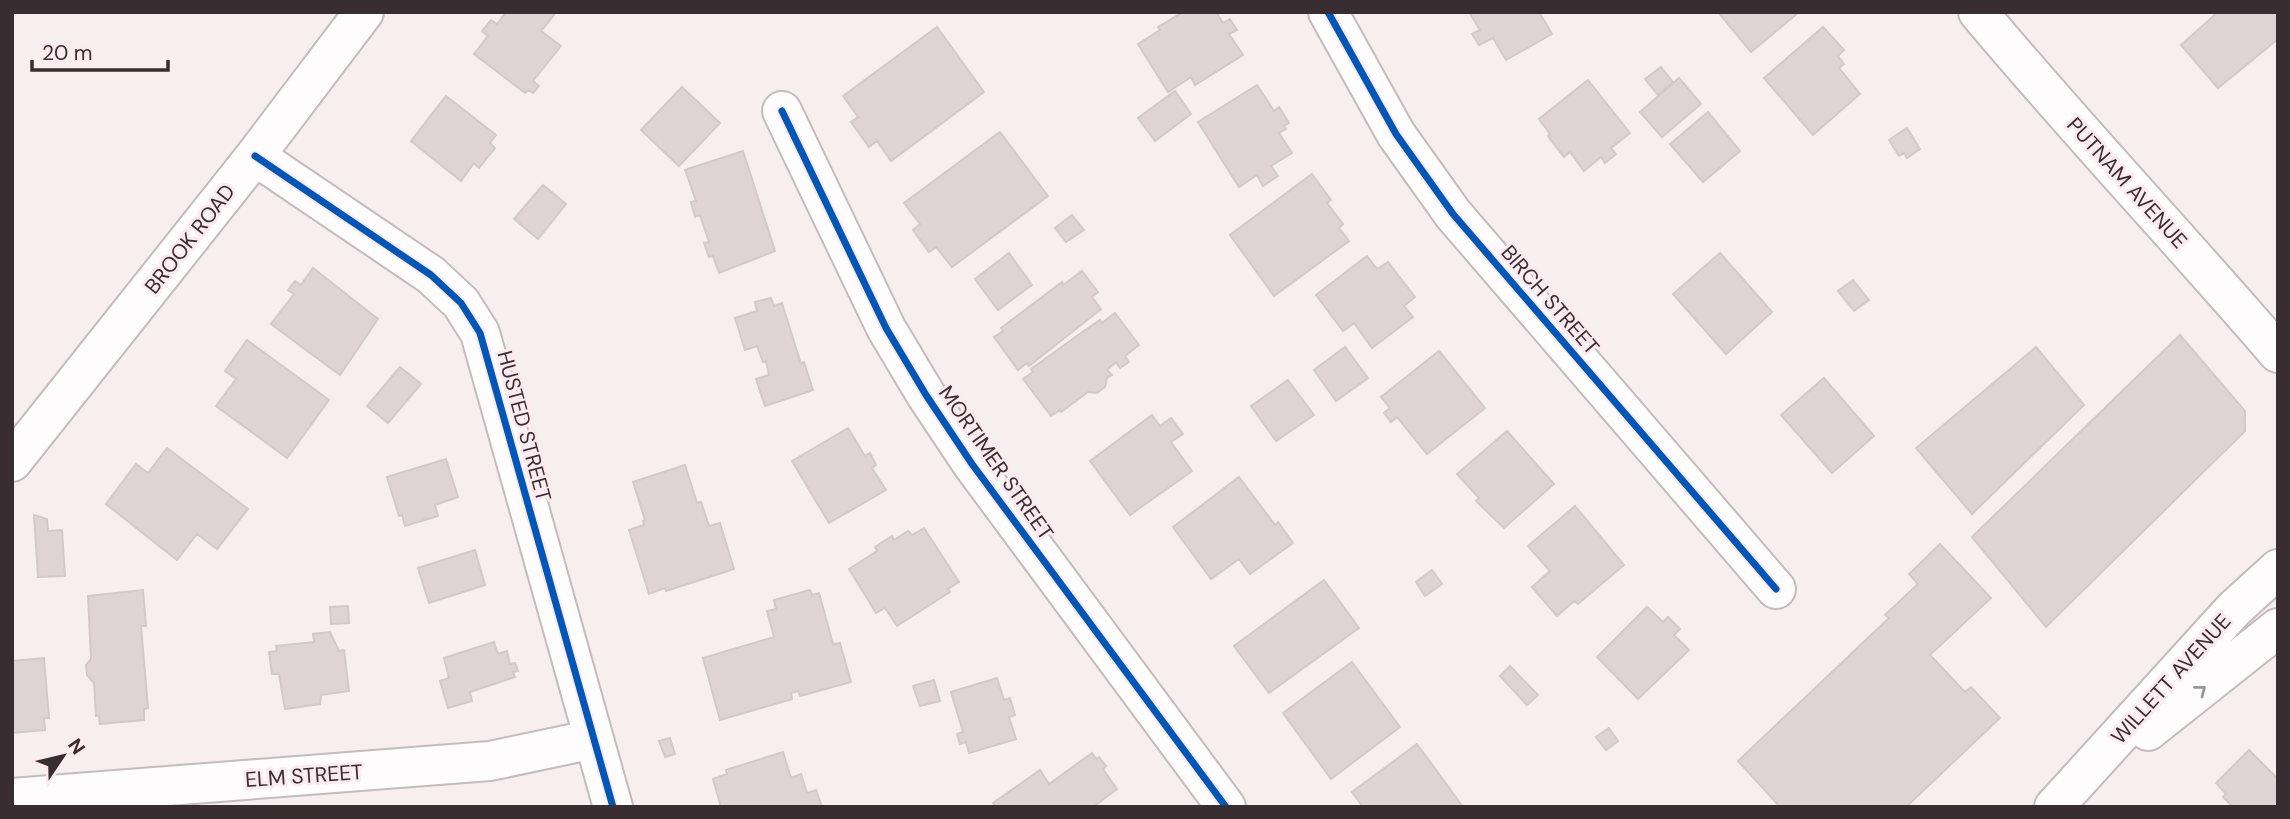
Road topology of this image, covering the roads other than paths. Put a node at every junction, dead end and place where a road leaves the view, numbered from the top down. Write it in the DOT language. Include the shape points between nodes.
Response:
graph roads {
  1 [pos="364,12"];
  2 [pos="1328,12"];
  3 [pos="1978,12"];
  4 [pos="782,111"];
  5 [pos="255,156"];
  6 [pos="2278,353"];
  7 [pos="12,462"];
  8 [pos="2278,569"];
  9 [pos="1776,589"];
  10 [pos="2273,636"];
  11 [pos="594,739"];
  12 [pos="12,798"];
  13 [pos="2062,799"];
  14 [pos="613,807"];
  15 [pos="1226,807"];
  1 -- 5 [label="street, BROOK ROAD"];
  2 -- 9 [label="street, BIRCH STREET" via="1396,134 1453,214"];
  3 -- 6 [label="street, PUTNAM AVENUE"];
  4 -- 15 [label="street, MORTIMER STREET" via="880,316 926,394 972,464"];
  5 -- 7 [label="street, BROOK ROAD"];
  5 -- 11 [label="street, HUSTED STREET" via="431,275 461,303 480,333"];
  8 -- 13 [label="street, WILLETT AVENUE" via="2234,609"];
  13 -- 10 [label="street, WILLETT AVENUE, one-way"];
  11 -- 12 [label="street, ELM STREET" via="490,761"];
  11 -- 14 [label="street, HUSTED STREET"];
}
